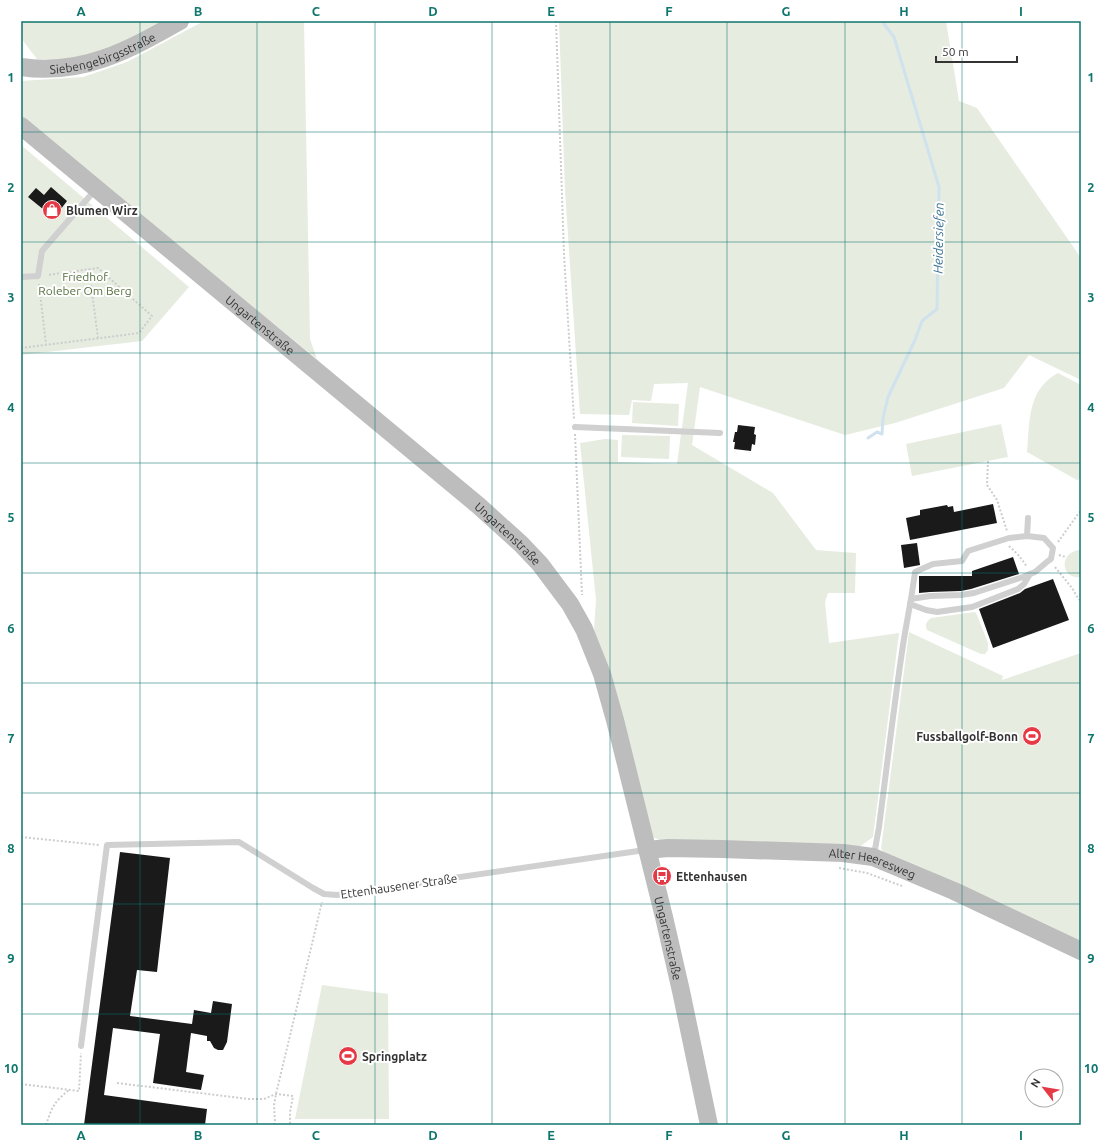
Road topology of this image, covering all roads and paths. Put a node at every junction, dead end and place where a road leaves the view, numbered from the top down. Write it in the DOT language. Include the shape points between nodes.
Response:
graph roads {
  1 [pos="180,21"];
  2 [pos="556,21"];
  3 [pos="24,69"];
  4 [pos="21,126"];
  5 [pos="97,188"];
  6 [pos="89,269"];
  7 [pos="38,276"];
  8 [pos="21,277"];
  9 [pos="98,338"];
  10 [pos="46,344"];
  11 [pos="21,348"];
  12 [pos="575,427"];
  13 [pos="720,433"];
  14 [pos="988,461"];
  15 [pos="1081,510"];
  16 [pos="1028,518"];
  17 [pos="1027,536"];
  18 [pos="1009,538"];
  19 [pos="1001,541"];
  20 [pos="1053,548"];
  21 [pos="1048,561"];
  22 [pos="1030,574"];
  23 [pos="582,598"];
  24 [pos="1079,600"];
  25 [pos="910,601"];
  26 [pos="21,837"];
  27 [pos="107,845"];
  28 [pos="647,850"];
  29 [pos="873,857"];
  30 [pos="836,868"];
  31 [pos="903,886"];
  32 [pos="324,894"];
  33 [pos="1081,951"];
  34 [pos="81,1046"];
  35 [pos="117,1083"];
  36 [pos="21,1084"];
  37 [pos="69,1090"];
  38 [pos="276,1094"];
  39 [pos="46,1125"];
  40 [pos="274,1125"];
  41 [pos="290,1125"];
  42 [pos="709,1125"];
  1 -- 3 [label="street, Siebengebirgsstraße" via="141,43 106,58 74,67"];
  2 -- 12 [label="path" via="564,254"];
  4 -- 5 [label="street, Ungartenstraße"];
  5 -- 7 [label="lane" via="42,251"];
  5 -- 28 [label="street, Ungartenstraße" via="479,506 540,564 570,604 584,629 602,674"];
  6 -- 7 [label="path"];
  6 -- 9 [label="path"];
  6 -- 9 [label="path" via="98,268 152,316 139,333"];
  7 -- 8 [label="lane"];
  7 -- 10 [label="path"];
  9 -- 10 [label="path"];
  10 -- 11 [label="path"];
  12 -- 13 [label="lane"];
  12 -- 23 [label="path"];
  14 -- 18 [label="path" via="987,484 997,500"];
  15 -- 20 [label="path"];
  16 -- 17 [label="lane"];
  17 -- 18 [label="lane"];
  17 -- 20 [label="lane" via="1044,538"];
  18 -- 19 [label="lane"];
  19 -- 22 [label="path" via="1022,559"];
  19 -- 25 [label="lane" via="968,551 962,561 933,564 915,572"];
  20 -- 21 [label="lane" via="1051,559"];
  21 -- 22 [label="lane"];
  21 -- 24 [label="path"];
  22 -- 25 [label="lane" via="974,593 930,596"];
  22 -- 25 [label="lane" via="1018,588 972,607 938,612 926,610"];
  25 -- 29 [label="lane" via="880,827"];
  26 -- 27 [label="path"];
  27 -- 32 [label="lane, Ettenhausener Straße" via="239,842"];
  27 -- 34 [label="lane"];
  28 -- 29 [label="street, Alter Heeresweg" via="722,849 843,853"];
  28 -- 32 [label="lane, Ettenhausener Straße" via="338,895"];
  28 -- 42 [label="street, Ungartenstraße" via="681,991"];
  29 -- 33 [label="street, Alter Heeresweg" via="954,891"];
  30 -- 31 [label="path" via="867,873"];
  32 -- 38 [label="path"];
  34 -- 37 [label="path" via="79,1091"];
  35 -- 38 [label="path" via="249,1099 264,1099"];
  36 -- 37 [label="path"];
  37 -- 39 [label="path" via="54,1103"];
  38 -- 40 [label="path"];
  38 -- 41 [label="path" via="293,1096"];
}
